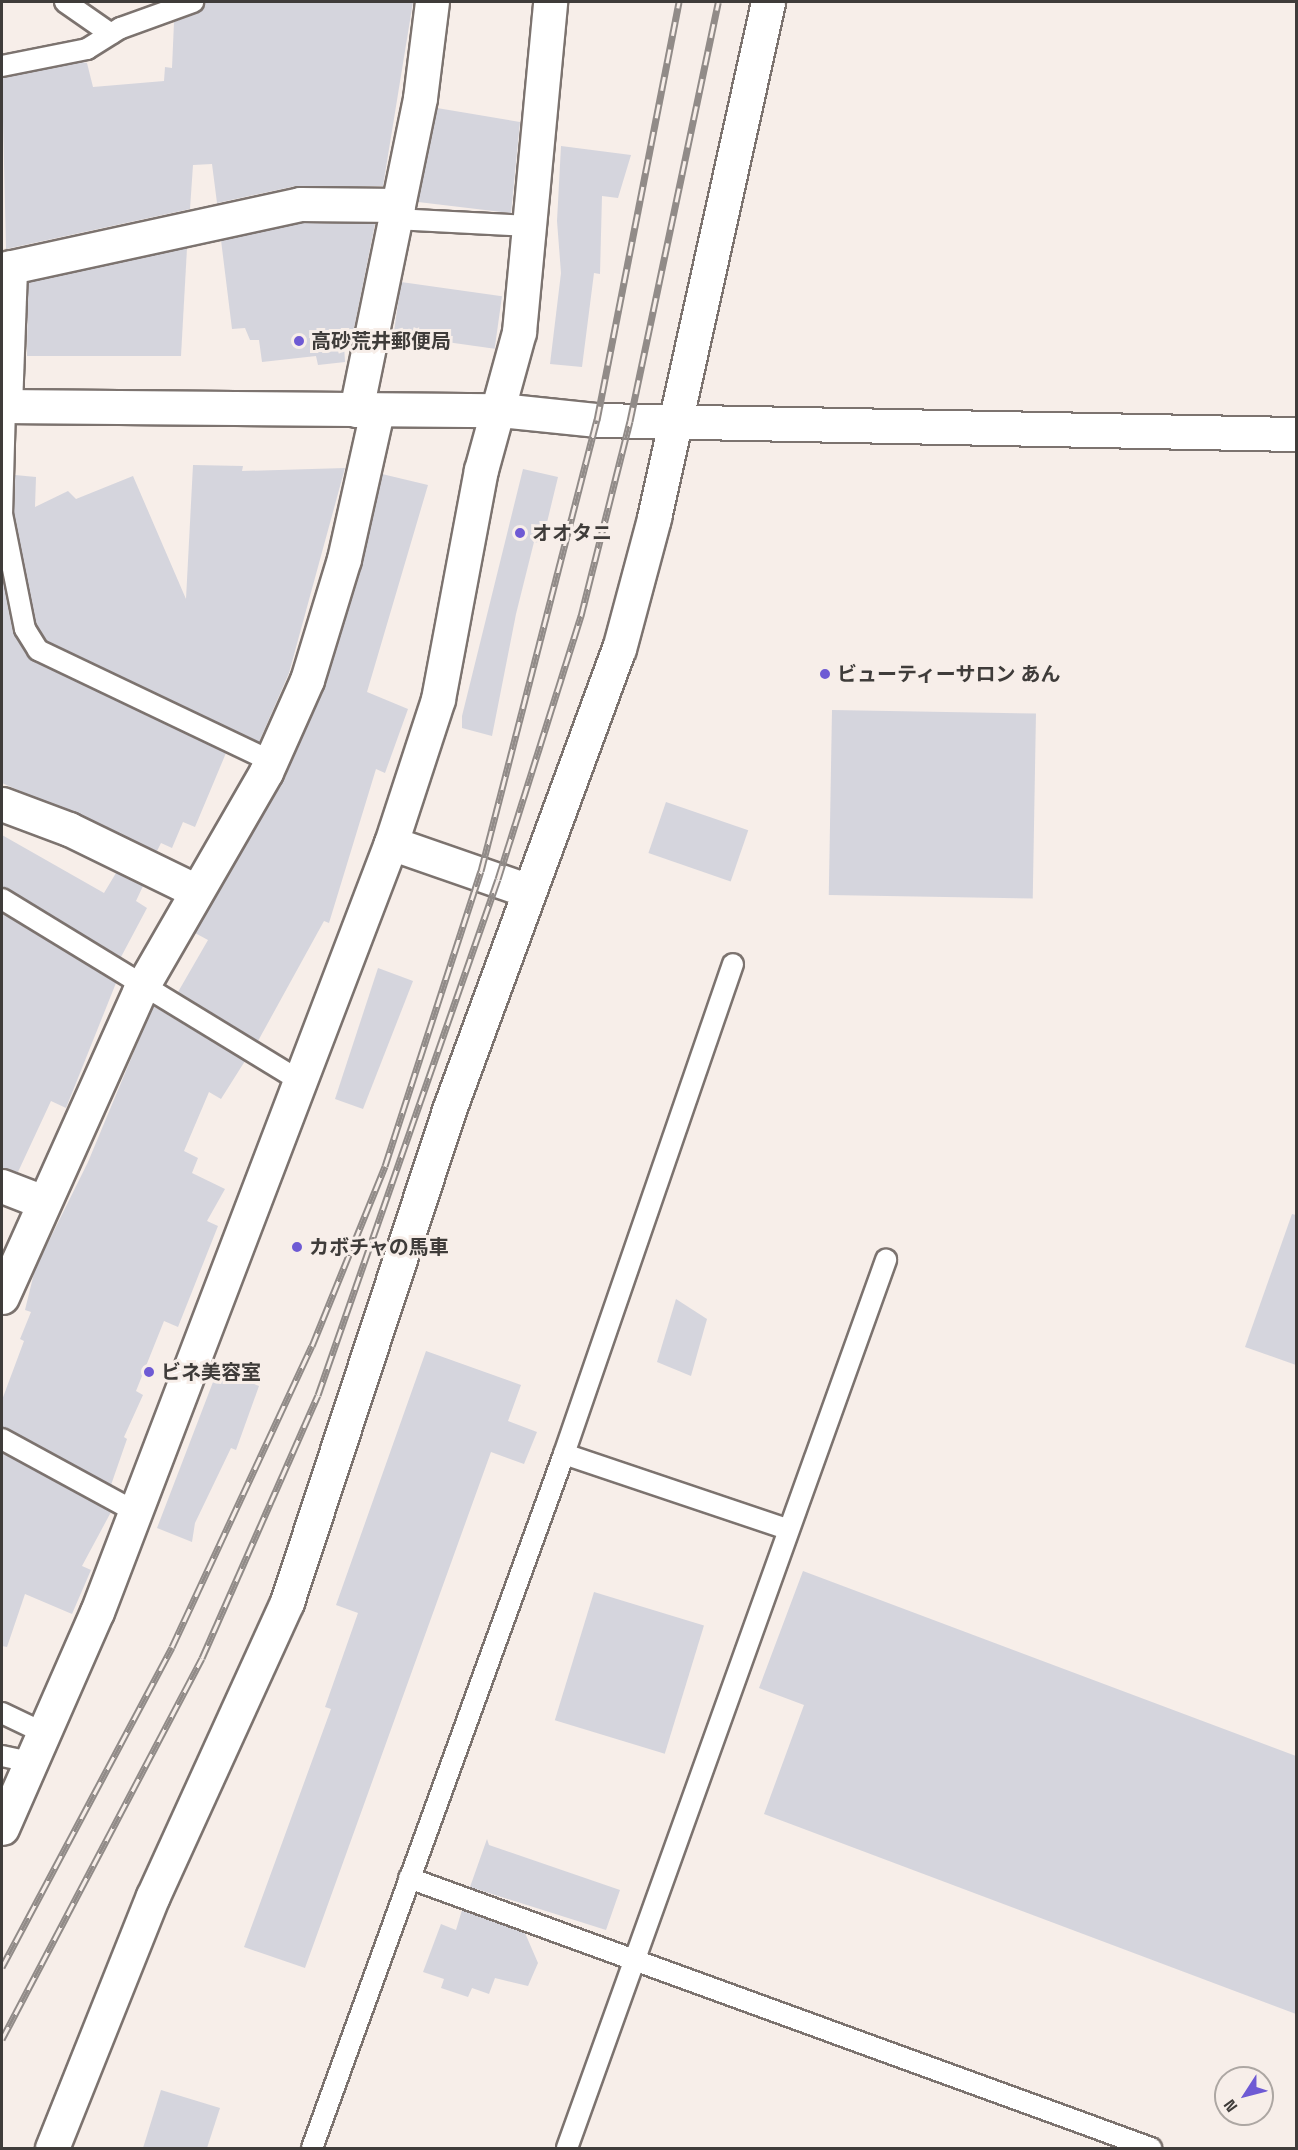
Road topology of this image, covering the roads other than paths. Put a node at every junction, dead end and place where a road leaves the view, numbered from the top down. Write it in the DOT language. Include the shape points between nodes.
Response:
graph roads {
  1 [pos="65,2"];
  2 [pos="193,2"];
  3 [pos="432,2"];
  4 [pos="550,2"];
  5 [pos="768,2"];
  6 [pos="111,34"];
  7 [pos="2,66"];
  8 [pos="397,212"];
  9 [pos="529,226"];
  10 [pos="6,268"];
  11 [pos="3,406"];
  12 [pos="367,410"];
  13 [pos="500,410"];
  14 [pos="675,418"];
  15 [pos="1296,434"];
  16 [pos="2,515"];
  17 [pos="271,761"];
  18 [pos="2,804"];
  19 [pos="391,843"];
  20 [pos="194,890"];
  21 [pos="526,890"];
  22 [pos="2,899"];
  23 [pos="734,964"];
  24 [pos="144,983"];
  25 [pos="300,1081"];
  26 [pos="2,1186"];
  27 [pos="43,1202"];
  28 [pos="886,1260"];
  29 [pos="2,1297"];
  30 [pos="2,1439"];
  31 [pos="564,1454"];
  32 [pos="136,1512"];
  33 [pos="786,1529"];
  34 [pos="2,1713"];
  35 [pos="26,1750"];
  36 [pos="2,1828"];
  37 [pos="410,1878"];
  38 [pos="631,1962"];
  39 [pos="52,2148"];
  40 [pos="312,2148"];
  41 [pos="567,2148"];
  42 [pos="1151,2148"];
  1 -- 6 [label="lane"];
  2 -- 6 [label="lane"];
  3 -- 8 [label="street"];
  4 -- 9 [label="street"];
  5 -- 14 [label="street"];
  6 -- 7 [label="lane" via="87,50"];
  8 -- 9 [label="lane"];
  8 -- 10 [label="street" via="300,204"];
  8 -- 12 [label="street"];
  9 -- 13 [label="street" via="519,332"];
  10 -- 11 [label="street"];
  11 -- 12 [label="street"];
  11 -- 16 [label="lane"];
  12 -- 13 [label="street"];
  12 -- 17 [label="street" via="344,559 307,680"];
  13 -- 14 [label="street" via="597,420"];
  13 -- 19 [label="street" via="481,470 438,699"];
  14 -- 15 [label="street"];
  14 -- 21 [label="street" via="619,648"];
  16 -- 17 [label="lane" via="26,629 38,650"];
  17 -- 20 [label="street"];
  18 -- 20 [label="street" via="69,830"];
  19 -- 21 [label="street"];
  19 -- 25 [label="street"];
  20 -- 24 [label="street"];
  21 -- 39 [label="street" via="287,1602 153,1896"];
  22 -- 24 [label="lane"];
  23 -- 31 [label="lane"];
  24 -- 25 [label="lane"];
  24 -- 27 [label="street"];
  25 -- 32 [label="street"];
  26 -- 27 [label="street"];
  27 -- 29 [label="street"];
  28 -- 33 [label="lane"];
  30 -- 32 [label="lane"];
  31 -- 33 [label="lane"];
  31 -- 37 [label="lane"];
  32 -- 35 [label="street"];
  33 -- 38 [label="lane"];
  34 -- 35 [label="lane"];
  35 -- 36 [label="street"];
  37 -- 38 [label="lane"];
  37 -- 40 [label="lane"];
  38 -- 41 [label="lane"];
  38 -- 42 [label="lane"];
}
